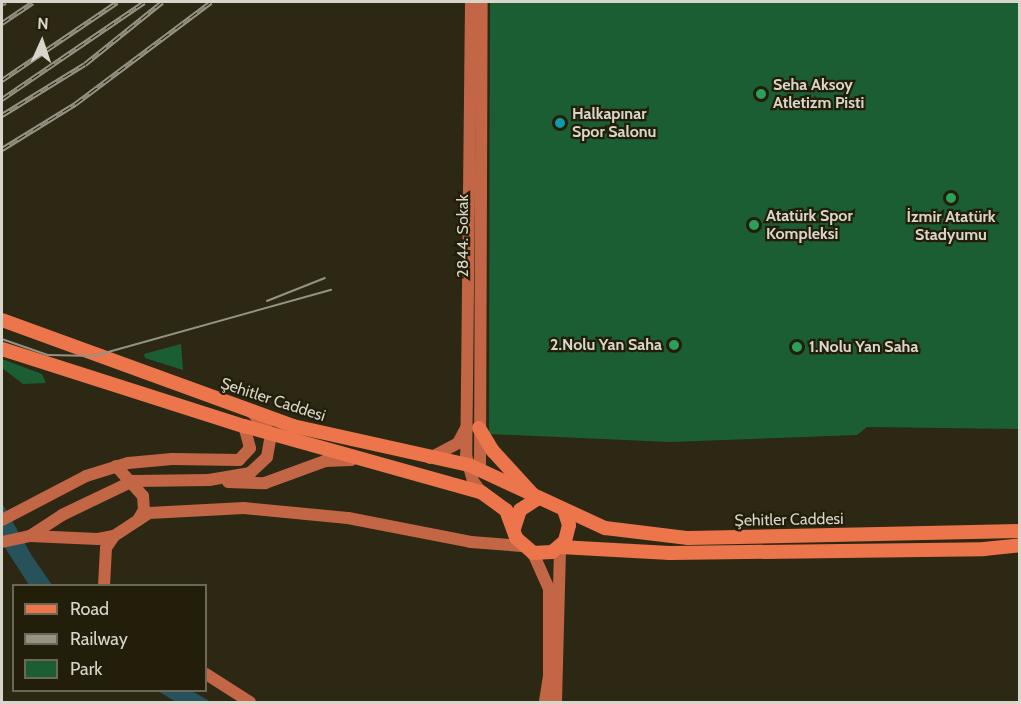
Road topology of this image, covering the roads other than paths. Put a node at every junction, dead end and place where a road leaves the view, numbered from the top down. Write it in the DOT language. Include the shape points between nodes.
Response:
graph roads {
  1 [pos="471,2"];
  2 [pos="482,2"];
  3 [pos="2,320"];
  4 [pos="2,349"];
  5 [pos="252,412"];
  6 [pos="244,426"];
  7 [pos="473,426"];
  8 [pos="270,434"];
  9 [pos="427,459"];
  10 [pos="365,462"];
  11 [pos="117,466"];
  12 [pos="474,467"];
  13 [pos="209,480"];
  14 [pos="133,481"];
  15 [pos="481,492"];
  16 [pos="537,499"];
  17 [pos="564,510"];
  18 [pos="2,520"];
  19 [pos="137,521"];
  20 [pos="514,529"];
  21 [pos="1020,531"];
  22 [pos="30,536"];
  23 [pos="114,536"];
  24 [pos="2,542"];
  25 [pos="1020,545"];
  26 [pos="560,547"];
  27 [pos="527,550"];
  28 [pos="104,584"];
  29 [pos="207,675"];
  30 [pos="250,702"];
  31 [pos="545,702"];
  32 [pos="556,702"];
  1 -- 7 [label="main road, 2844. Sokak"];
  2 -- 7 [label="main road, 2844. Sokak"];
  3 -- 5 [label="main road, Şehitler Caddesi"];
  4 -- 6 [label="main road, Şehitler Caddesi"];
  5 -- 8 [label="main road"];
  5 -- 9 [label="main road, Şehitler Caddesi"];
  6 -- 8 [label="main road, Şehitler Caddesi"];
  6 -- 11 [label="main road" via="250,448 239,460 172,459"];
  7 -- 9 [label="main road" via="458,443"];
  7 -- 12 [label="main road, 2844. Sokak"];
  7 -- 16 [label="main road"];
  8 -- 10 [label="main road, Şehitler Caddesi"];
  8 -- 13 [label="main road" via="267,457 257,469 236,477"];
  9 -- 12 [label="main road, Şehitler Caddesi"];
  10 -- 13 [label="main road" via="331,459 265,483"];
  10 -- 15 [label="main road, Şehitler Caddesi"];
  11 -- 14 [label="main road"];
  11 -- 18 [label="main road" via="86,476"];
  12 -- 15 [label="main road"];
  12 -- 16 [label="main road, Şehitler Caddesi"];
  13 -- 14 [label="main road"];
  14 -- 19 [label="main road" via="144,504"];
  14 -- 22 [label="main road" via="62,515"];
  15 -- 20 [label="main road, Şehitler Caddesi" via="506,510"];
  16 -- 17 [label="main road, Şehitler Caddesi"];
  16 -- 20 [label="main road" via="520,510"];
  17 -- 21 [label="main road, Şehitler Caddesi" via="605,528 688,538"];
  17 -- 26 [label="main road" via="568,533"];
  19 -- 23 [label="main road"];
  19 -- 27 [label="main road" via="149,513 244,508 348,518"];
  20 -- 27 [label="main road, Şehitler Caddesi"];
  22 -- 23 [label="main road"];
  22 -- 24 [label="main road"];
  23 -- 28 [label="main road" via="106,548"];
  25 -- 26 [label="main road, Şehitler Caddesi" via="984,549 670,553"];
  26 -- 27 [label="main road, Şehitler Caddesi" via="542,554"];
  26 -- 32 [label="main road"];
  27 -- 31 [label="main road" via="549,589 549,676"];
  29 -- 30 [label="main road"];
}
